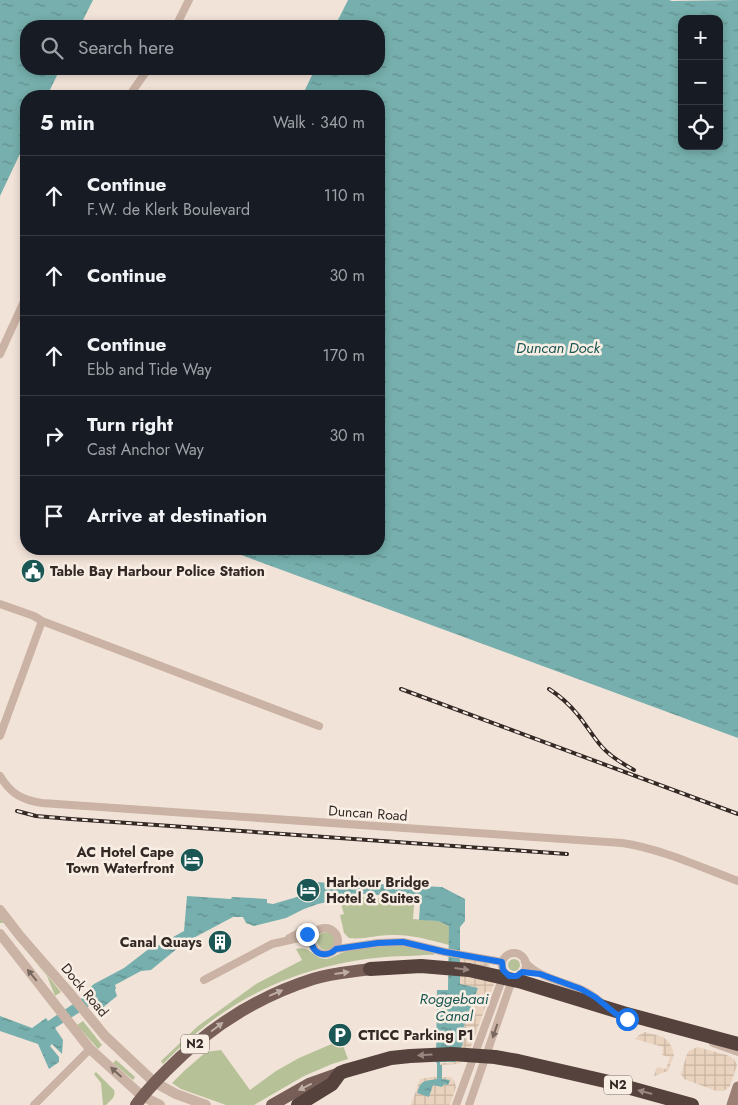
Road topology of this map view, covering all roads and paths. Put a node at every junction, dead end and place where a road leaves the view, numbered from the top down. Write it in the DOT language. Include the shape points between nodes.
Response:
graph roads {
  1 [pos="189,0"];
  2 [pos="179,20"];
  3 [pos="144,75"];
  4 [pos="134,90"];
  5 [pos="20,310"];
  6 [pos="0,354"];
  7 [pos="0,604"];
  8 [pos="42,622"];
  9 [pos="319,726"];
  10 [pos="0,736"];
  11 [pos="0,776"];
  12 [pos="738,881"];
  13 [pos="0,910"];
  14 [pos="304,928"];
  15 [pos="317,930"];
  16 [pos="0,934"];
  17 [pos="338,937"];
  18 [pos="284,941"];
  19 [pos="312,941"];
  20 [pos="366,945"];
  21 [pos="336,949"];
  22 [pos="502,962"];
  23 [pos="525,962"];
  24 [pos="370,969"];
  25 [pos="505,972"];
  26 [pos="521,973"];
  27 [pos="540,974"];
  28 [pos="204,980"];
  29 [pos="738,1044"];
  30 [pos="90,1048"];
  31 [pos="738,1052"];
  32 [pos="342,1072"];
  33 [pos="154,1082"];
  34 [pos="738,1087"];
  35 [pos="139,1100"];
  36 [pos="734,1103"];
  37 [pos="34,1105"];
  38 [pos="160,1105"];
  39 [pos="206,1105"];
  40 [pos="272,1105"];
  41 [pos="298,1105"];
  42 [pos="456,1105"];
  43 [pos="469,1105"];
  44 [pos="692,1105"];
  1 -- 2 [label="street"];
  3 -- 4 [label="street"];
  5 -- 6 [label="street"];
  7 -- 8 [label="street"];
  8 -- 9 [label="street"];
  8 -- 10 [label="street"];
  11 -- 12 [label="street, Duncan Road" via="16,795 42,804 622,843 656,850"];
  13 -- 33 [label="street, Dock Road" via="105,1036"];
  14 -- 15 [label="street"];
  14 -- 18 [label="street"];
  14 -- 19 [label="street"];
  15 -- 17 [label="street" via="329,928"];
  15 -- 19 [label="street"];
  30 -- 16 [label="street, one-way"];
  17 -- 20 [label="street" via="349,944"];
  17 -- 21 [label="street"];
  18 -- 19 [label="street" via="299,938"];
  18 -- 28 [label="street" via="270,944"];
  19 -- 21 [label="street" via="319,953 329,954"];
  20 -- 21 [label="street"];
  20 -- 22 [label="street" via="403,942"];
  22 -- 23 [label="street" via="508,954 515,953"];
  22 -- 25 [label="street"];
  23 -- 26 [label="street"];
  23 -- 27 [label="street"];
  24 -- 29 [label="highway, N2, one-way" via="421,966 469,970"];
  33 -- 24 [label="main road, N2, one-way" via="181,1055 261,999 314,978"];
  25 -- 26 [label="street" via="512,976"];
  25 -- 42 [label="street"];
  26 -- 27 [label="street"];
  26 -- 43 [label="street, one-way" via="510,986"];
  27 -- 31 [label="street" via="581,989 627,1019"];
  35 -- 30 [label="street, one-way"];
  30 -- 37 [label="street"];
  32 -- 40 [label="main road, N2, one-way" via="309,1084"];
  32 -- 41 [label="highway" via="332,1084"];
  44 -- 32 [label="highway, N2, one-way" via="605,1081 495,1058 452,1054 410,1056"];
  33 -- 35 [label="main road, N2"];
  33 -- 39 [label="street, Dock Road"];
  34 -- 36 [label="main road"];
  35 -- 38 [label="street"];
}
